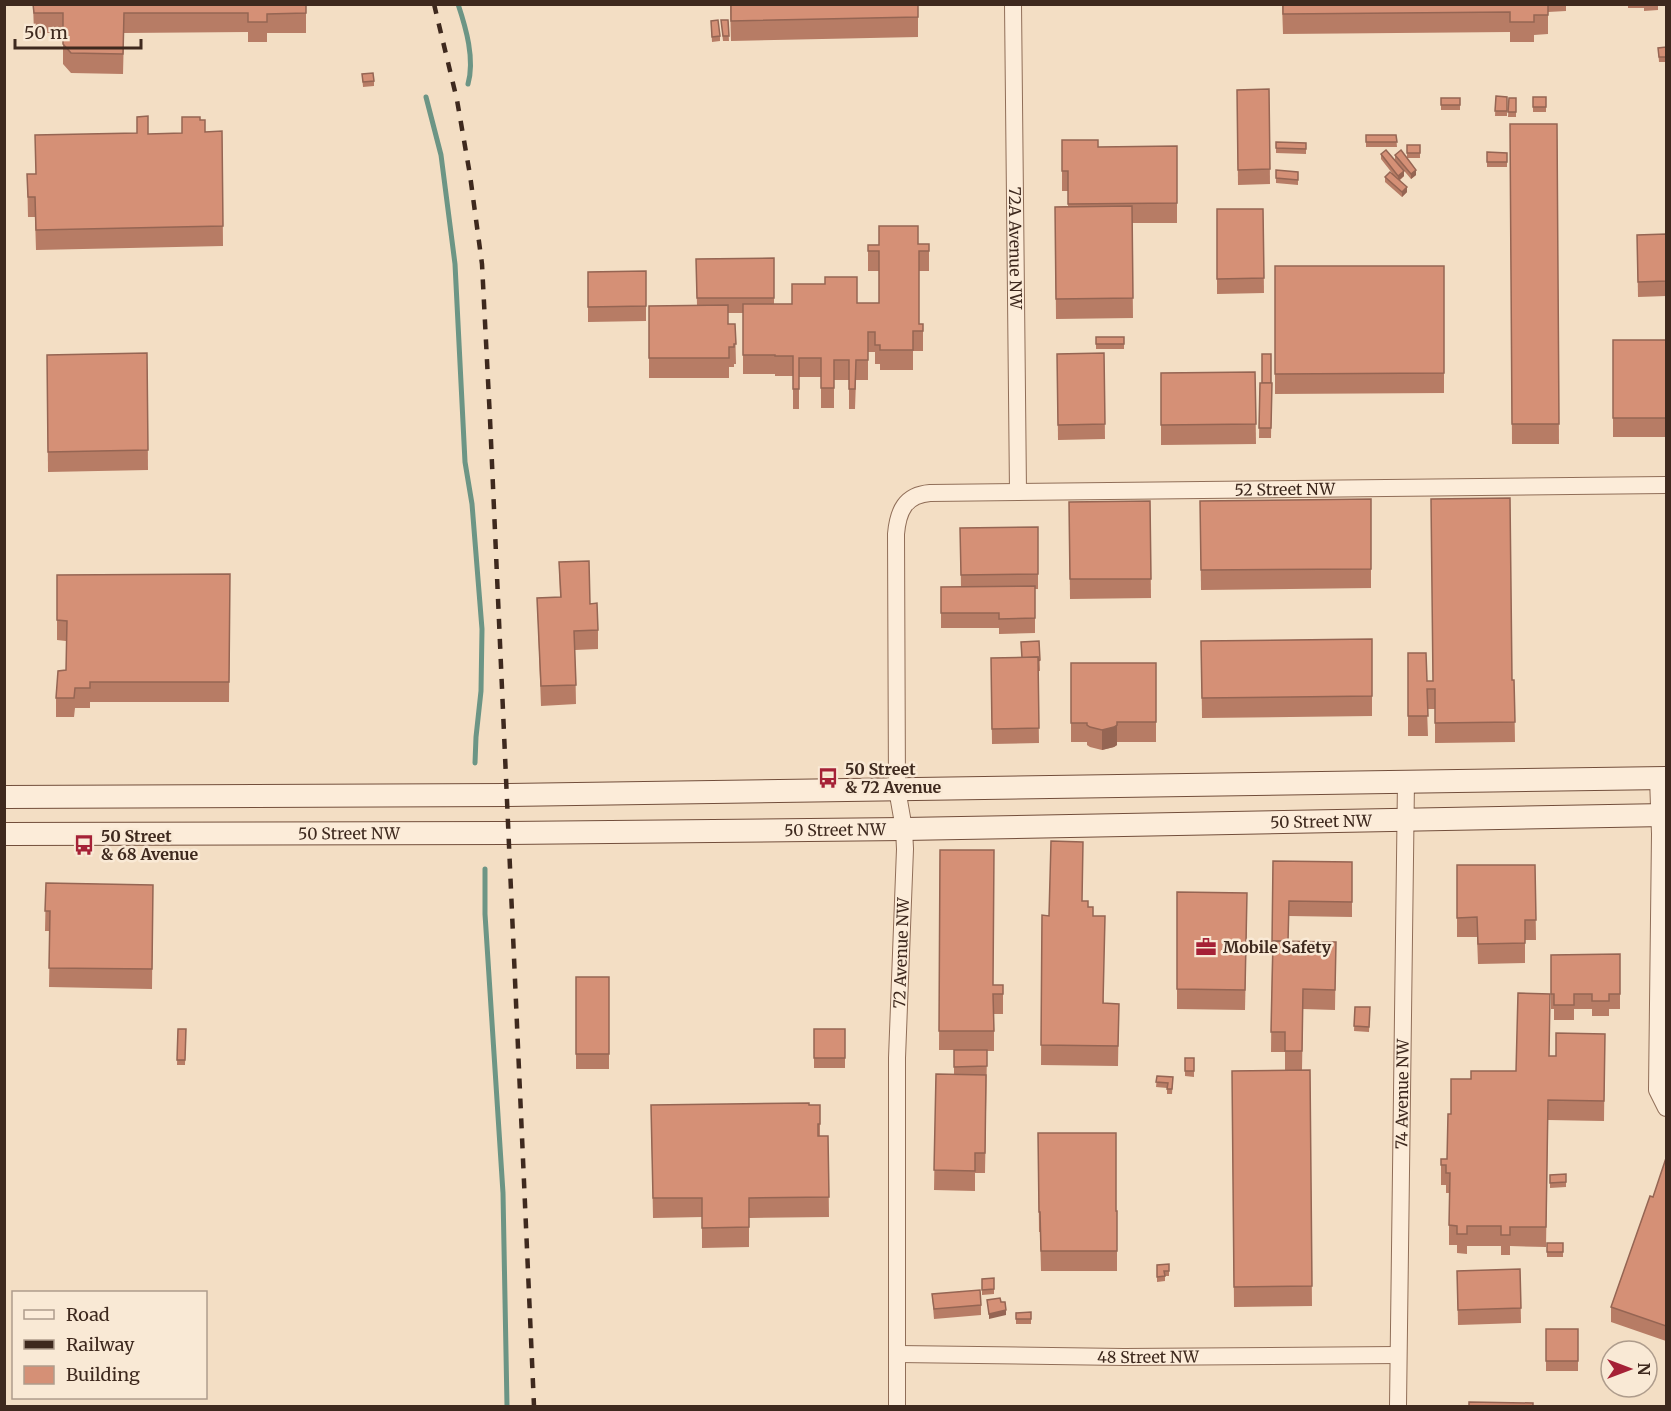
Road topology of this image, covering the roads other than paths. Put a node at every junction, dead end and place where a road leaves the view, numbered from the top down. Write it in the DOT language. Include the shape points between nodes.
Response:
graph roads {
  1 [pos="1013,4"];
  2 [pos="1666,485"];
  3 [pos="1018,492"];
  4 [pos="907,503"];
  5 [pos="1662,778"];
  6 [pos="1406,781"];
  7 [pos="897,789"];
  8 [pos="4,797"];
  9 [pos="1663,815"];
  10 [pos="1406,820"];
  11 [pos="904,829"];
  12 [pos="4,834"];
  13 [pos="1666,1108"];
  14 [pos="898,1354"];
  15 [pos="1398,1355"];
  16 [pos="897,1407"];
  17 [pos="1398,1407"];
  1 -- 3 [label="street, 72A Avenue NW"];
  2 -- 3 [label="street, 52 Street NW"];
  3 -- 4 [label="street, 52 Street NW" via="923,494"];
  4 -- 7 [label="street, 72 Avenue NW" via="897,520 896,534"];
  5 -- 6 [label="main road"];
  5 -- 9 [label="street"];
  6 -- 7 [label="main road"];
  6 -- 10 [label="street, 74 Avenue NW"];
  7 -- 8 [label="main road"];
  7 -- 11 [label="street, 72 Avenue NW"];
  9 -- 10 [label="main road, 50 Street NW"];
  9 -- 13 [label="street" via="1656,1090"];
  10 -- 11 [label="main road, 50 Street NW"];
  10 -- 15 [label="street, 74 Avenue NW"];
  11 -- 12 [label="main road, 50 Street NW"];
  11 -- 14 [label="street, 72 Avenue NW" via="897,1058"];
  14 -- 15 [label="street, 48 Street NW"];
  14 -- 16 [label="street, 72 Avenue NW"];
  15 -- 17 [label="street, 74 Avenue NW"];
}
